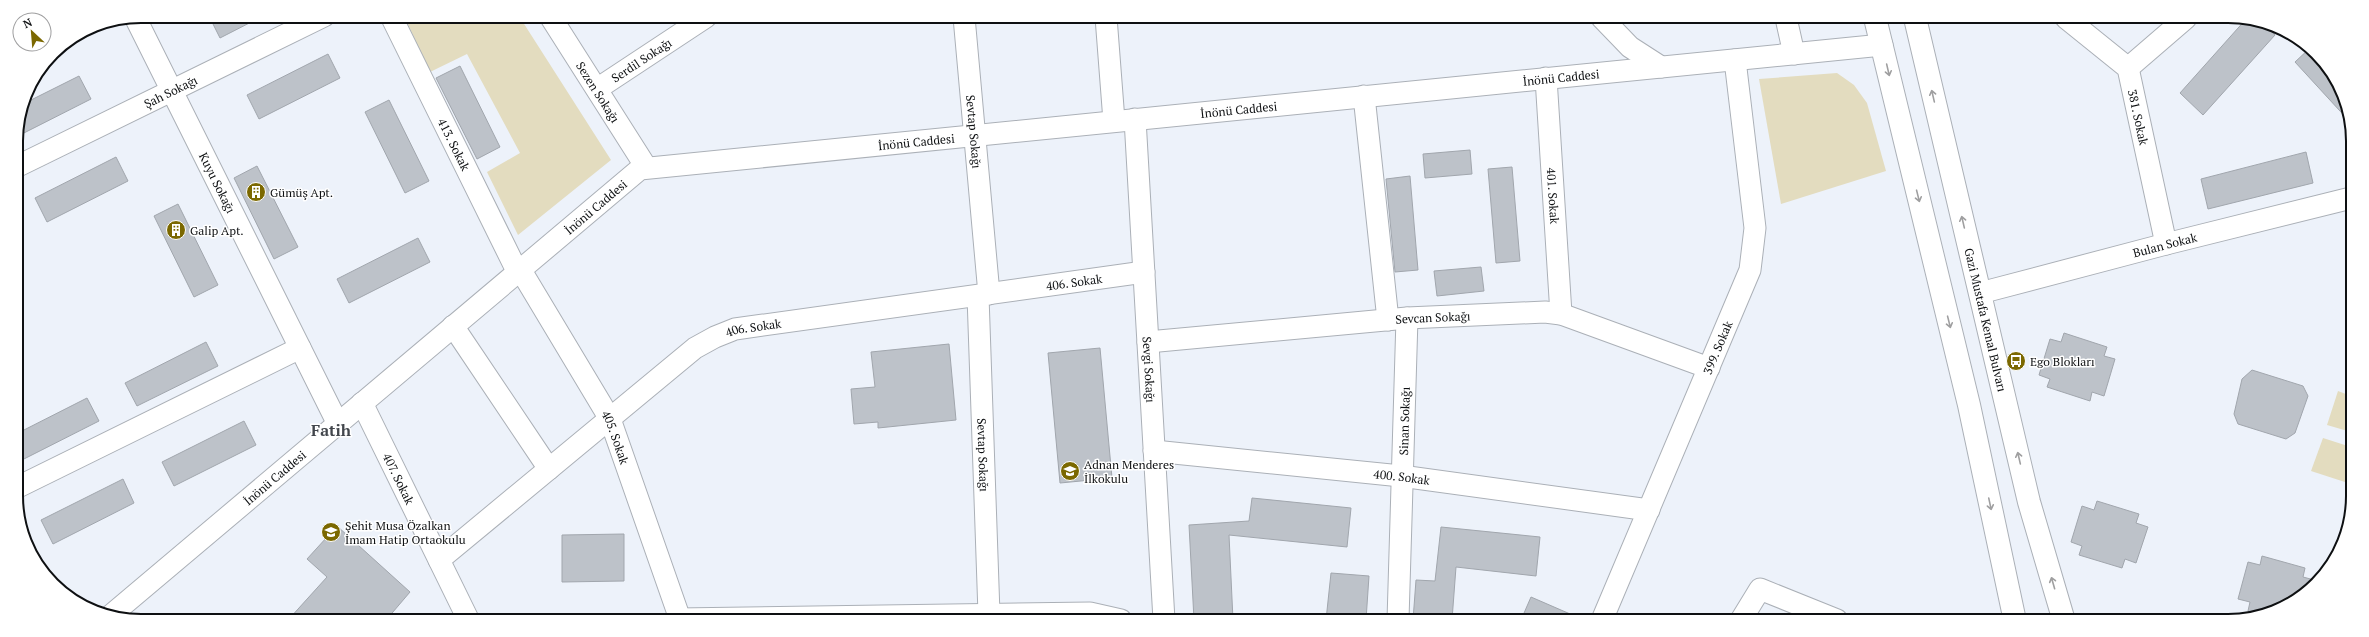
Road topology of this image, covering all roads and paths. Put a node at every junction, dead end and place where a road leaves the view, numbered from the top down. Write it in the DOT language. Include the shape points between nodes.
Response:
graph roads {
  1 [pos="138,23"];
  2 [pos="310,23"];
  3 [pos="395,23"];
  4 [pos="555,23"];
  5 [pos="697,23"];
  6 [pos="965,23"];
  7 [pos="1106,23"];
  8 [pos="1607,23"];
  9 [pos="1787,23"];
  10 [pos="1876,23"];
  11 [pos="1916,23"];
  12 [pos="2072,23"];
  13 [pos="2180,23"];
  14 [pos="1882,45"];
  15 [pos="1794,54"];
  16 [pos="1735,60"];
  17 [pos="1661,67"];
  18 [pos="2128,68"];
  19 [pos="1546,78"];
  20 [pos="597,89"];
  21 [pos="171,92"];
  22 [pos="1364,96"];
  23 [pos="1135,119"];
  24 [pos="1114,121"];
  25 [pos="975,134"];
  26 [pos="23,164"];
  27 [pos="646,167"];
  28 [pos="2346,199"];
  29 [pos="2166,244"];
  30 [pos="519,270"];
  31 [pos="1144,272"];
  32 [pos="1980,293"];
  33 [pos="983,295"];
  34 [pos="1561,314"];
  35 [pos="1397,319"];
  36 [pos="453,326"];
  37 [pos="1148,342"];
  38 [pos="300,348"];
  39 [pos="1709,368"];
  40 [pos="362,403"];
  41 [pos="610,419"];
  42 [pos="338,424"];
  43 [pos="1154,451"];
  44 [pos="549,469"];
  45 [pos="1401,476"];
  46 [pos="23,485"];
  47 [pos="1649,510"];
  48 [pos="439,560"];
  49 [pos="116,611"];
  50 [pos="466,614"];
  51 [pos="677,614"];
  52 [pos="989,614"];
  53 [pos="1094,614"];
  54 [pos="1164,614"];
  55 [pos="1398,614"];
  56 [pos="1605,614"];
  57 [pos="1745,614"];
  58 [pos="1822,614"];
  59 [pos="2014,614"];
  60 [pos="2062,614"];
  1 -- 21 [label="street, Kuyu Sokağı"];
  2 -- 21 [label="street, Şah Sokağı"];
  3 -- 30 [label="street, 413. Sokak"];
  4 -- 20 [label="street, Sezen Sokağı"];
  5 -- 20 [label="street, Serdil Sokağı"];
  6 -- 25 [label="street, Sevtap Sokağı"];
  7 -- 24 [label="street"];
  8 -- 17 [label="street" via="1630,47"];
  9 -- 15 [label="street"];
  10 -- 14 [label="main road"];
  32 -- 11 [label="main road, Gazi Mustafa Kemal Bulvarı, one-way"];
  12 -- 18 [label="street"];
  13 -- 18 [label="street"];
  14 -- 15 [label="street, İnönü Caddesi"];
  14 -- 59 [label="main road, one-way" via="1969,405"];
  15 -- 16 [label="street, İnönü Caddesi"];
  16 -- 17 [label="street, İnönü Caddesi"];
  16 -- 39 [label="street, 399. Sokak" via="1754,240 1746,282"];
  17 -- 19 [label="street, İnönü Caddesi"];
  18 -- 29 [label="street, 381. Sokak"];
  19 -- 22 [label="street, İnönü Caddesi"];
  19 -- 34 [label="street, 401. Sokak"];
  20 -- 27 [label="street, Sezen Sokağı"];
  21 -- 26 [label="street, Şah Sokağı"];
  21 -- 38 [label="street, Kuyu Sokağı"];
  22 -- 23 [label="street, İnönü Caddesi"];
  22 -- 35 [label="street, Sinan Sokağı"];
  23 -- 24 [label="street, İnönü Caddesi"];
  23 -- 31 [label="street, Sevgi Sokağı"];
  24 -- 25 [label="street, İnönü Caddesi"];
  25 -- 27 [label="street, İnönü Caddesi"];
  25 -- 33 [label="street, Sevtap Sokağı"];
  27 -- 30 [label="street, İnönü Caddesi" via="636,171"];
  28 -- 29 [label="street, Bulan Sokak"];
  29 -- 32 [label="street, Bulan Sokak"];
  30 -- 36 [label="street, İnönü Caddesi"];
  30 -- 41 [label="street, 405. Sokak"];
  31 -- 33 [label="street, 406. Sokak"];
  31 -- 37 [label="street, Sevgi Sokağı"];
  60 -- 32 [label="main road, Gazi Mustafa Kemal Bulvarı, one-way" via="2029,502"];
  33 -- 41 [label="street, 406. Sokak" via="735,329 696,348"];
  33 -- 52 [label="street, Sevtap Sokağı"];
  34 -- 35 [label="street, Sevcan Sokağı" via="1532,312"];
  34 -- 39 [label="street, Sevcan Sokağı"];
  35 -- 37 [label="street, Sevcan Sokağı"];
  35 -- 45 [label="street, Sinan Sokağı"];
  36 -- 40 [label="street, İnönü Caddesi"];
  36 -- 44 [label="street"];
  37 -- 43 [label="street, Sevgi Sokağı"];
  38 -- 42 [label="street, Kuyu Sokağı"];
  38 -- 46 [label="street"];
  39 -- 47 [label="street, 399. Sokak"];
  40 -- 42 [label="street, İnönü Caddesi"];
  40 -- 48 [label="street, 407. Sokak"];
  41 -- 44 [label="street, 406. Sokak"];
  41 -- 51 [label="street, 405. Sokak"];
  42 -- 49 [label="street, İnönü Caddesi"];
  43 -- 45 [label="street, 400. Sokak"];
  43 -- 54 [label="street, Sevgi Sokağı"];
  44 -- 48 [label="street, 406. Sokak"];
  45 -- 47 [label="street, 400. Sokak"];
  45 -- 55 [label="street, Sinan Sokağı"];
  47 -- 56 [label="street, 399. Sokak"];
  48 -- 50 [label="street, 407. Sokak"];
  52 -- 53 [label="street"];
  57 -- 58 [label="street" via="1760,589"];
}
